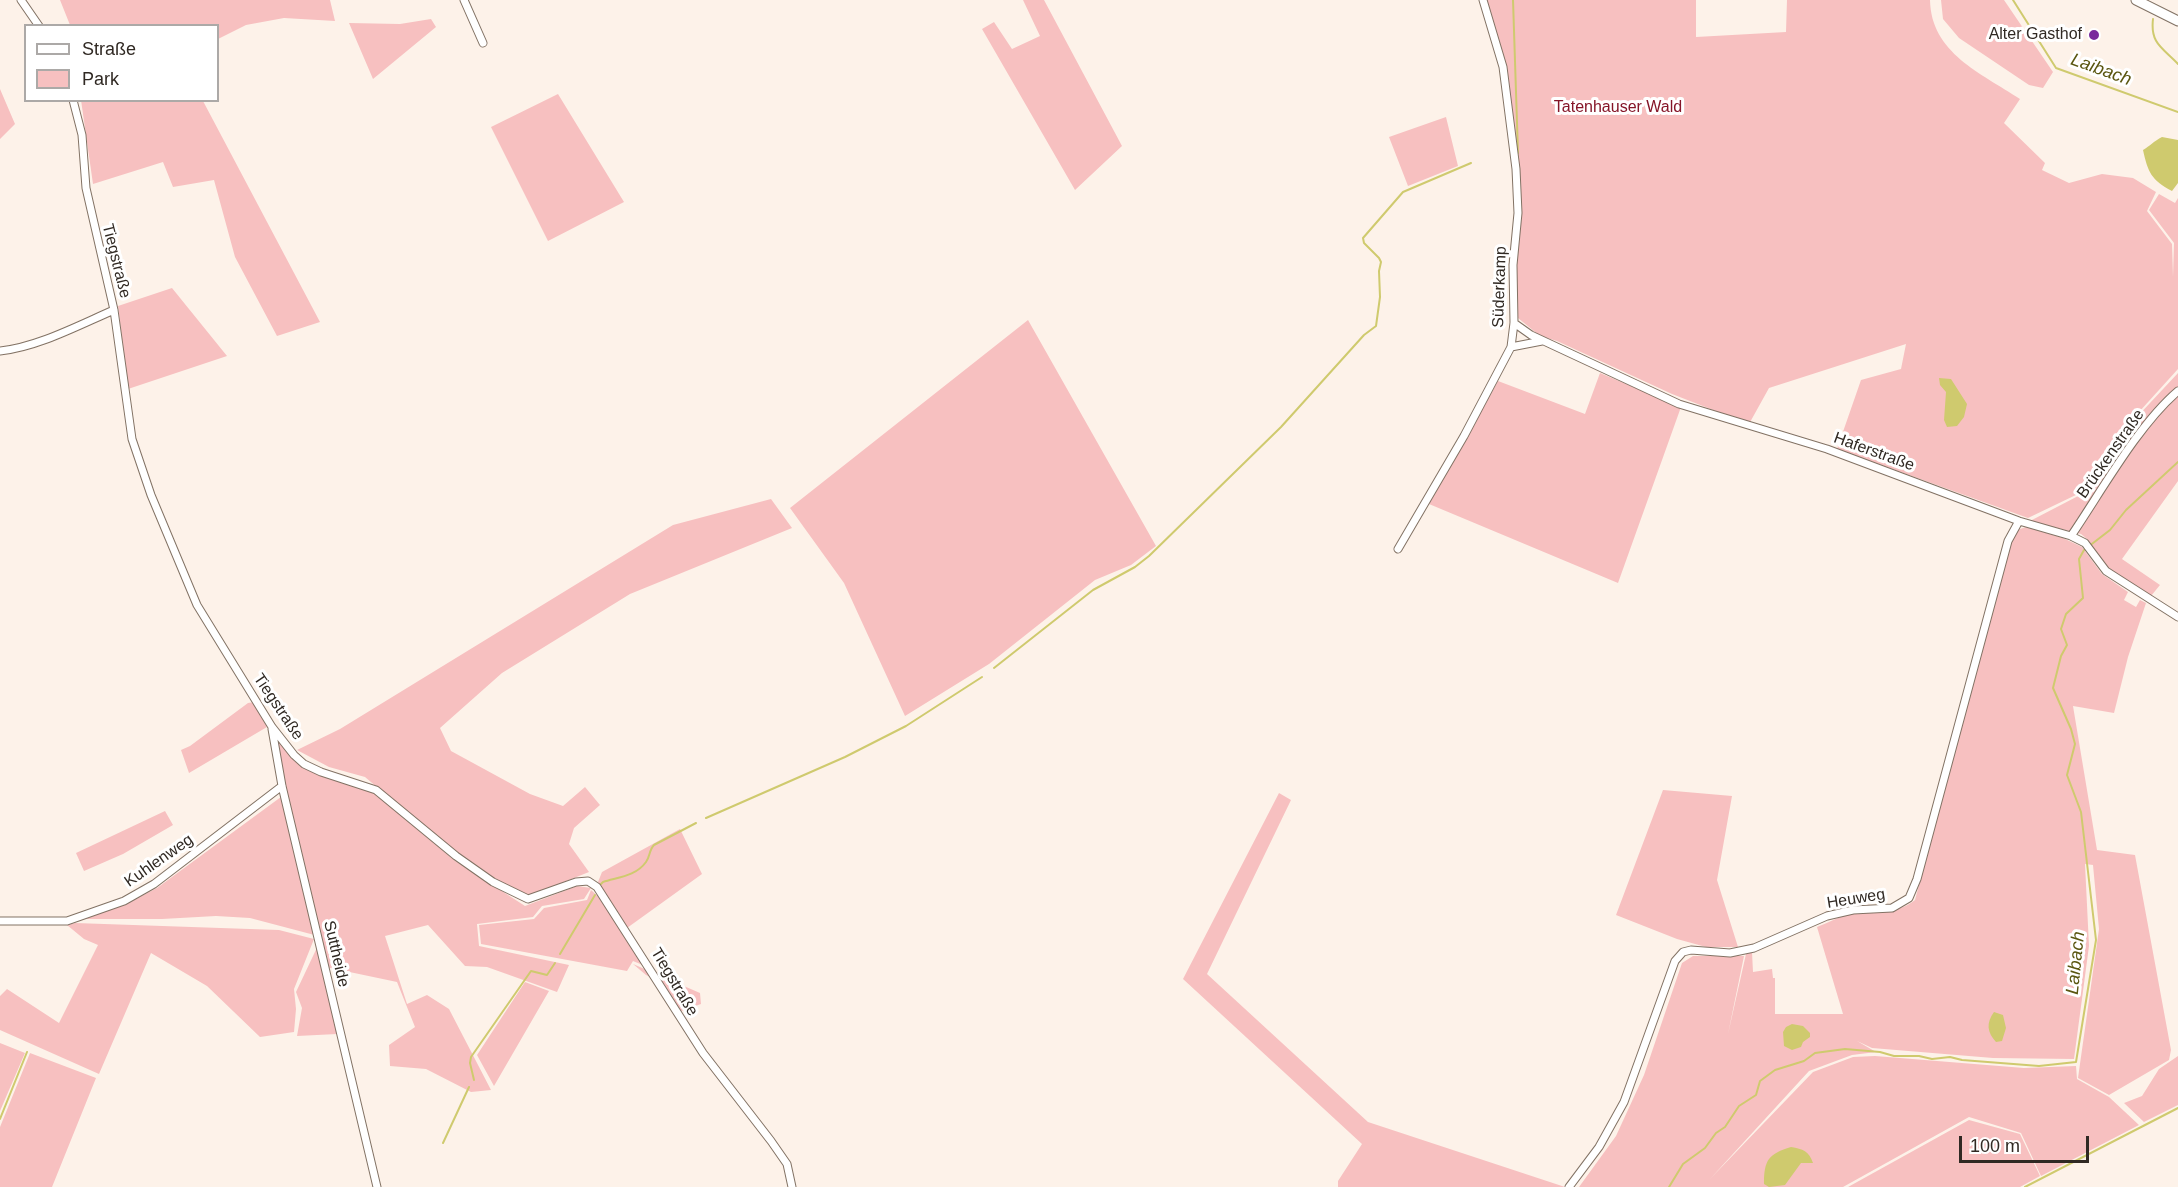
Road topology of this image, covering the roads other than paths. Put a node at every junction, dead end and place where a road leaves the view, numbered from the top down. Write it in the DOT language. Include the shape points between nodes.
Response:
graph roads {
  1 [pos="21,0"];
  2 [pos="464,0"];
  3 [pos="1483,0"];
  4 [pos="2136,0"];
  5 [pos="2178,21"];
  6 [pos="38,24"];
  7 [pos="483,43"];
  8 [pos="74,102"];
  9 [pos="114,310"];
  10 [pos="1514,323"];
  11 [pos="1542,341"];
  12 [pos="1511,347"];
  13 [pos="0,351"];
  14 [pos="2178,391"];
  15 [pos="2019,521"];
  16 [pos="2071,536"];
  17 [pos="1398,549"];
  18 [pos="2178,616"];
  19 [pos="272,727"];
  20 [pos="282,786"];
  21 [pos="0,921"];
  22 [pos="377,1187"];
  23 [pos="792,1187"];
  24 [pos="1569,1187"];
  1 -- 6 [label="street"];
  2 -- 7 [label="street"];
  3 -- 10 [label="street, Süderkamp" via="1503,67 1516,169"];
  4 -- 5 [label="main road"];
  8 -- 9 [label="street, Tiegstraße" via="82,135 86,188"];
  9 -- 13 [label="street" via="57,334"];
  9 -- 19 [label="street, Tiegstraße" via="132,439 147,483 197,605"];
  10 -- 11 [label="street, Haferstraße"];
  10 -- 12 [label="street, Süderkamp"];
  11 -- 12 [label="street"];
  11 -- 15 [label="street, Haferstraße" via="1678,404 1827,449"];
  12 -- 17 [label="street, Süderkamp"];
  14 -- 16 [label="street, Brückenstraße" via="2129,449"];
  15 -- 16 [label="street, Haferstraße"];
  15 -- 24 [label="street, Heuweg" via="2008,541 1909,898 1892,908 1827,916 1754,948 1730,953 1683,952 1675,961 1624,1102 1599,1147"];
  16 -- 18 [label="street, Haferstraße" via="2087,546 2106,571"];
  19 -- 20 [label="street, Suttheide"];
  19 -- 23 [label="street, Tiegstraße" via="304,764 376,790 456,856 528,899 576,882 588,881 597,887 702,1053 787,1164"];
  20 -- 21 [label="street, Kuhlenweg" via="154,884 124,902 67,921"];
  20 -- 22 [label="street, Suttheide"];
}
